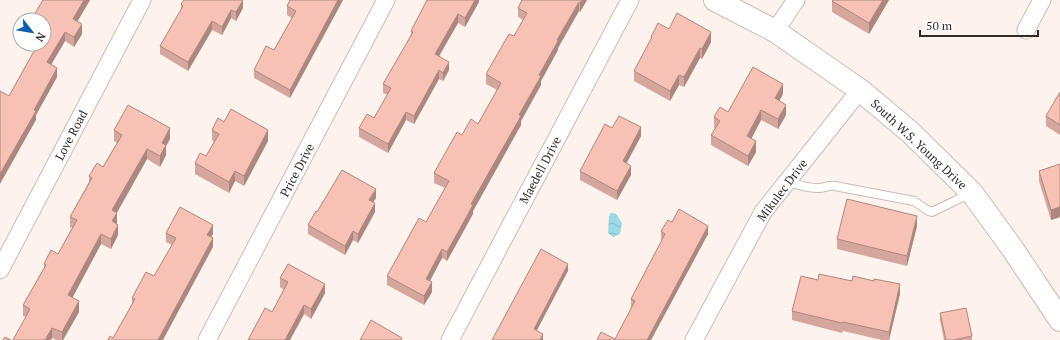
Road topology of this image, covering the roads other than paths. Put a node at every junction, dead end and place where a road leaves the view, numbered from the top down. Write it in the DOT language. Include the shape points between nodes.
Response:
graph roads {
  1 [pos="142,0"];
  2 [pos="386,0"];
  3 [pos="630,0"];
  4 [pos="715,0"];
  5 [pos="796,0"];
  6 [pos="1042,0"];
  7 [pos="1026,30"];
  8 [pos="775,31"];
  9 [pos="860,90"];
  10 [pos="786,182"];
  11 [pos="972,193"];
  12 [pos="0,270"];
  13 [pos="1060,320"];
  14 [pos="207,340"];
  15 [pos="450,340"];
  16 [pos="694,340"];
  1 -- 12 [label="street, Love Road"];
  2 -- 14 [label="street, Price Drive"];
  3 -- 15 [label="street, Maedell Drive"];
  4 -- 8 [label="main road, South W.S. Young Drive"];
  5 -- 8 [label="street"];
  6 -- 7 [label="street"];
  8 -- 9 [label="main road, South W.S. Young Drive"];
  9 -- 10 [label="street, Mikulec Drive"];
  9 -- 11 [label="main road, South W.S. Young Drive" via="910,132"];
  10 -- 11 [label="lane" via="816,188 835,186 914,201 932,212"];
  10 -- 16 [label="street, Mikulec Drive" via="763,212"];
  11 -- 13 [label="main road, South W.S. Young Drive"];
}
